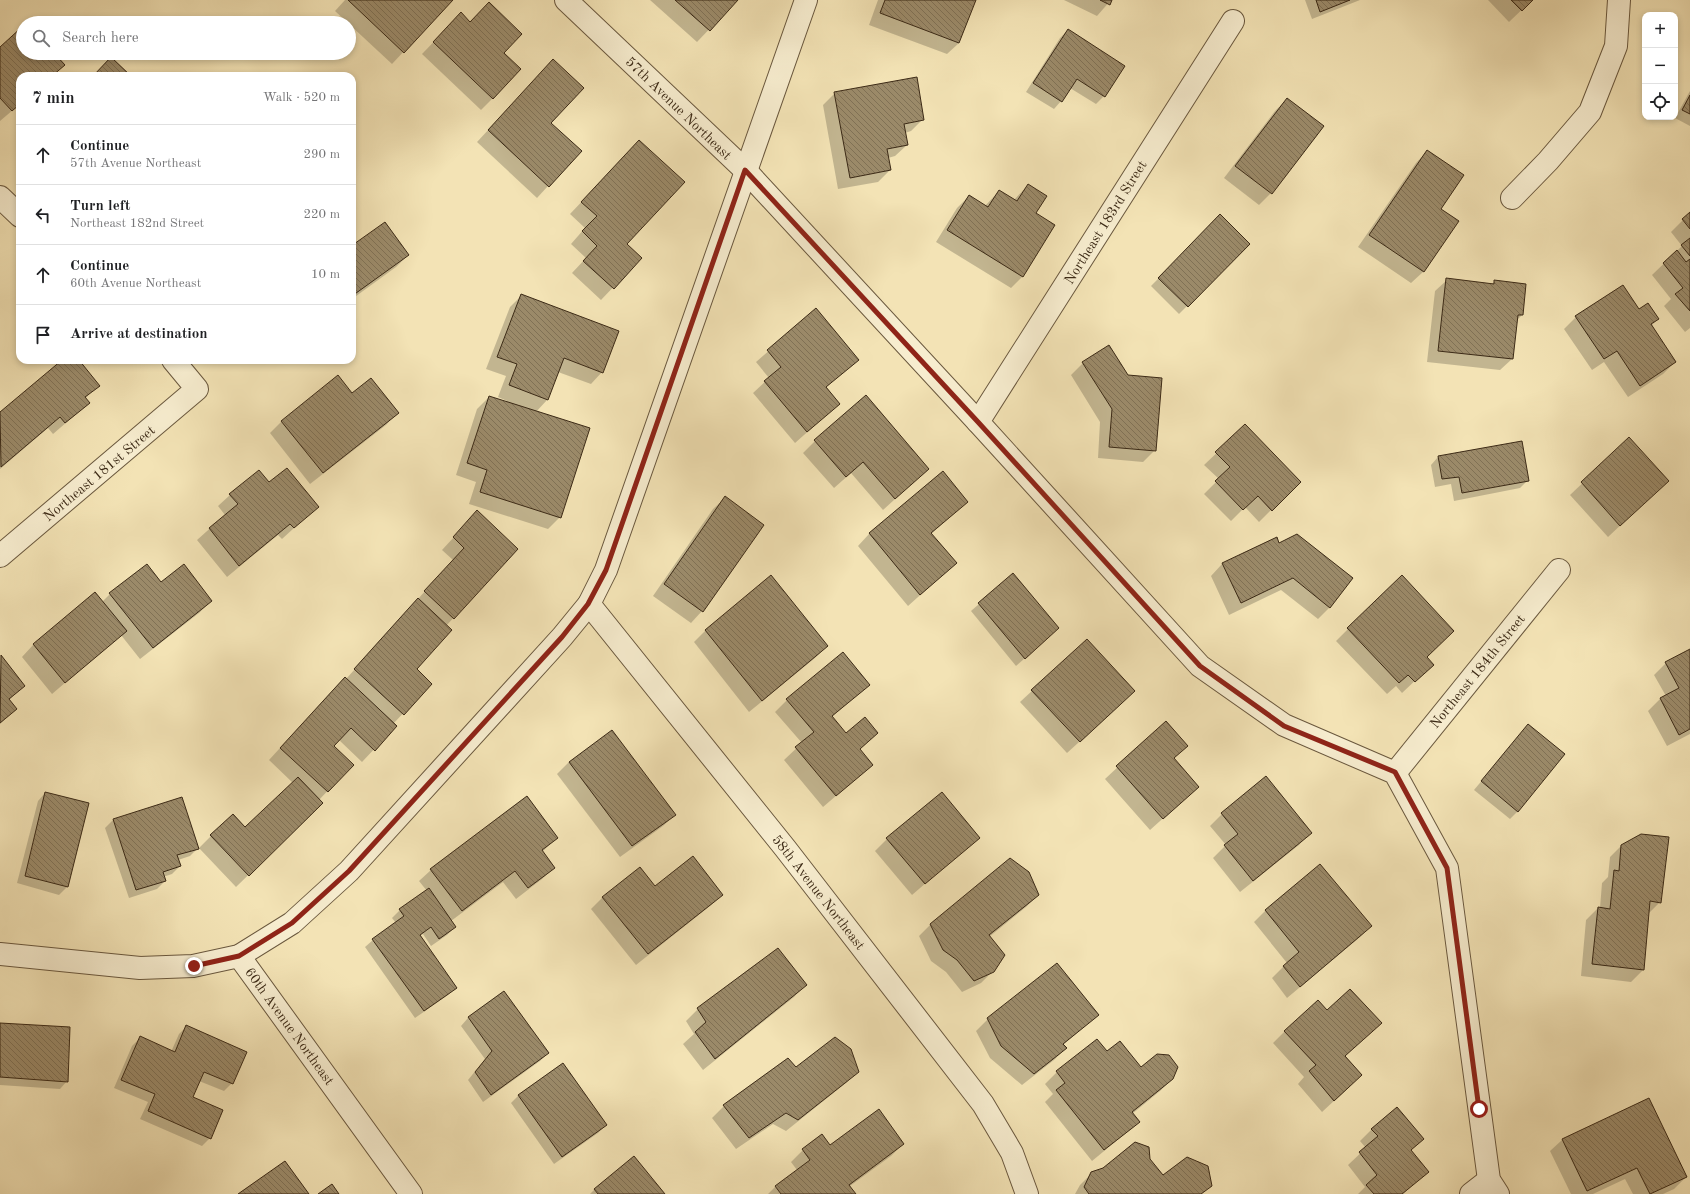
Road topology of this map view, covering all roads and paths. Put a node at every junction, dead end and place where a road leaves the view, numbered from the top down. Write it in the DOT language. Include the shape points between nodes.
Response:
graph roads {
  1 [pos="566,0"];
  2 [pos="806,0"];
  3 [pos="1619,0"];
  4 [pos="1233,21"];
  5 [pos="745,170"];
  6 [pos="0,197"];
  7 [pos="1512,198"];
  8 [pos="16,212"];
  9 [pos="176,364"];
  10 [pos="978,422"];
  11 [pos="0,556"];
  12 [pos="1559,570"];
  13 [pos="588,604"];
  14 [pos="1395,772"];
  15 [pos="0,954"];
  16 [pos="239,956"];
  17 [pos="1493,1187"];
  18 [pos="411,1194"];
  19 [pos="1027,1194"];
  20 [pos="1471,1194"];
  1 -- 5 [label="street, 57th Avenue Northeast"];
  2 -- 5 [label="street"];
  3 -- 7 [label="street" via="1616,46 1590,112"];
  4 -- 10 [label="street, Northeast 183rd Street"];
  5 -- 10 [label="street, 57th Avenue Northeast"];
  5 -- 13 [label="street" via="606,570"];
  6 -- 8 [label="street"];
  9 -- 11 [label="street, Northeast 181st Street" via="198,389"];
  10 -- 14 [label="street, 57th Avenue Northeast" via="1200,666 1284,726"];
  12 -- 14 [label="street, Northeast 184th Street"];
  13 -- 16 [label="street" via="562,637 349,871 292,923"];
  13 -- 19 [label="street, 58th Avenue Northeast" via="785,848 982,1104 1012,1153"];
  14 -- 17 [label="street" via="1447,868"];
  15 -- 16 [label="street, 60th Avenue Northeast" via="140,968 194,966"];
  16 -- 18 [label="street, 60th Avenue Northeast"];
  17 -- 20 [label="street"];
}
